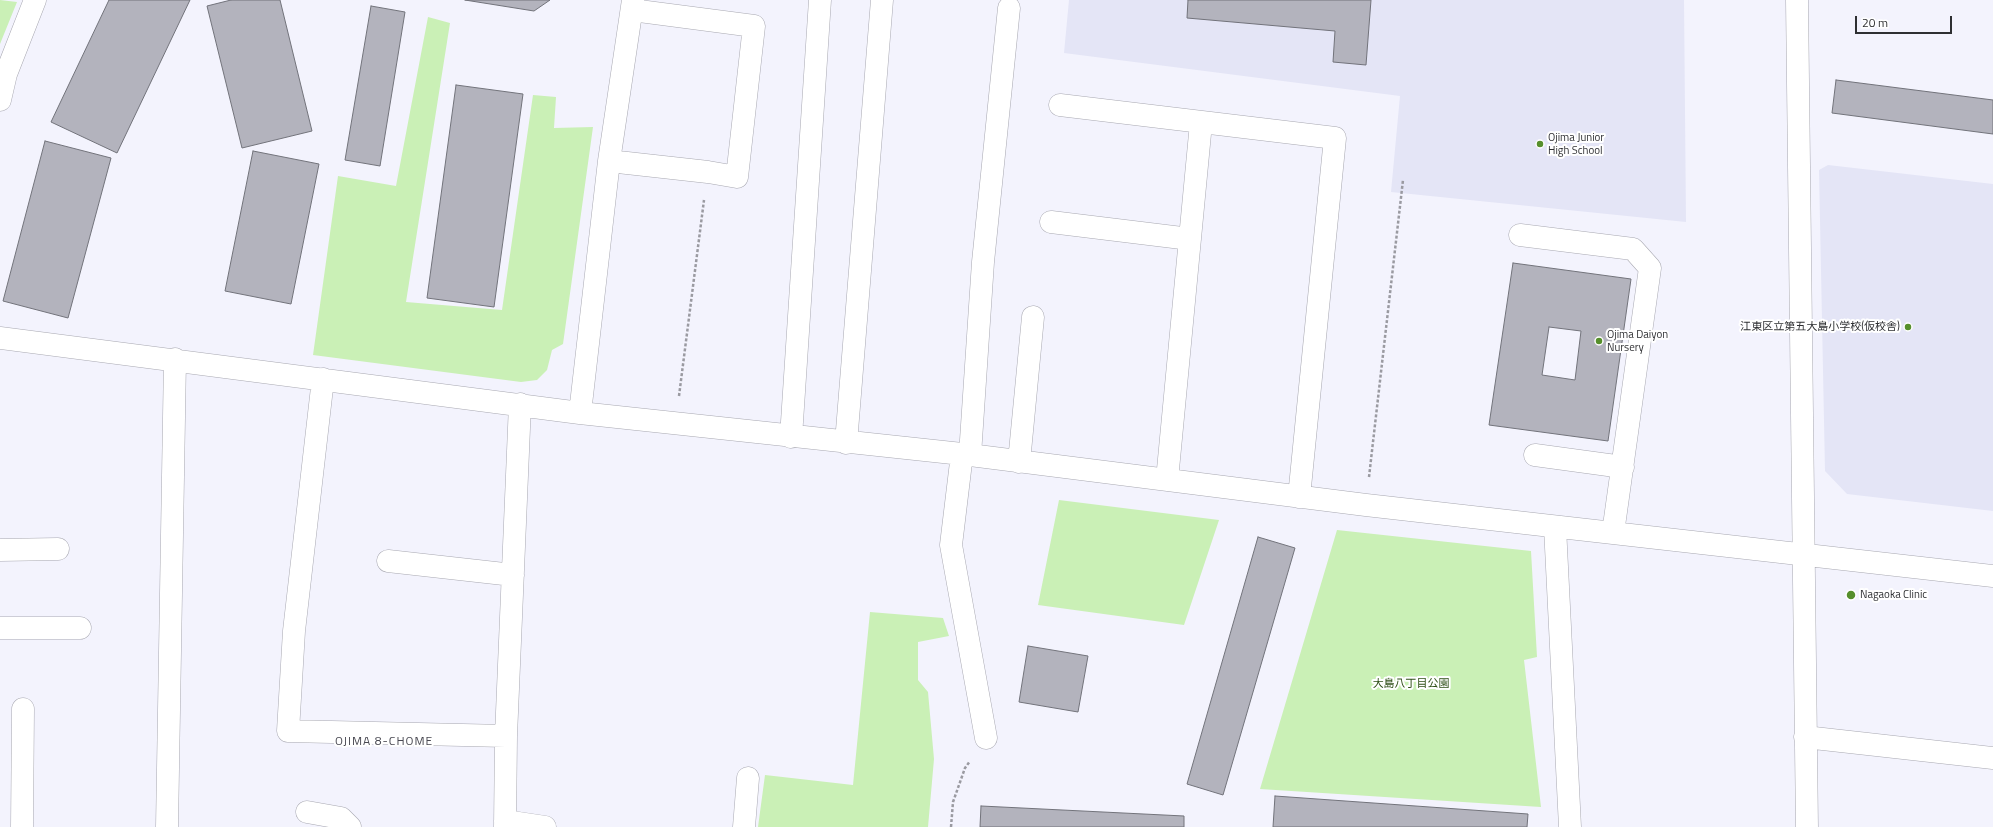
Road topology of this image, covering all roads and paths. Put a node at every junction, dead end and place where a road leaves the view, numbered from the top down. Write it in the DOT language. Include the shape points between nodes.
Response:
graph roads {
  1 [pos="35,0"];
  2 [pos="820,0"];
  3 [pos="882,0"];
  4 [pos="1797,0"];
  5 [pos="633,5"];
  6 [pos="1009,8"];
  7 [pos="0,100"];
  8 [pos="1060,105"];
  9 [pos="1201,123"];
  10 [pos="609,161"];
  11 [pos="708,172"];
  12 [pos="1403,180"];
  13 [pos="1051,222"];
  14 [pos="1520,235"];
  15 [pos="1190,239"];
  16 [pos="1033,317"];
  17 [pos="0,338"];
  18 [pos="175,360"];
  19 [pos="323,379"];
  20 [pos="520,404"];
  21 [pos="580,413"];
  22 [pos="675,424"];
  23 [pos="791,437"];
  24 [pos="846,443"];
  25 [pos="966,455"];
  26 [pos="1535,455"];
  27 [pos="1019,462"];
  28 [pos="1623,467"];
  29 [pos="1167,480"];
  30 [pos="1299,497"];
  31 [pos="1366,505"];
  32 [pos="1555,527"];
  33 [pos="1613,533"];
  34 [pos="0,550"];
  35 [pos="58,550"];
  36 [pos="1803,555"];
  37 [pos="388,561"];
  38 [pos="513,574"];
  39 [pos="1993,576"];
  40 [pos="0,628"];
  41 [pos="80,628"];
  42 [pos="23,709"];
  43 [pos="506,736"];
  44 [pos="1806,737"];
  45 [pos="986,738"];
  46 [pos="1993,758"];
  47 [pos="748,778"];
  48 [pos="307,812"];
  49 [pos="505,824"];
  50 [pos="22,827"];
  51 [pos="167,827"];
  52 [pos="350,827"];
  53 [pos="545,827"];
  54 [pos="744,827"];
  55 [pos="951,827"];
  56 [pos="1570,827"];
  57 [pos="1806,827"];
  1 -- 7 [label="street" via="6,74"];
  2 -- 23 [label="street"];
  3 -- 24 [label="street"];
  4 -- 36 [label="street"];
  5 -- 10 [label="street"];
  5 -- 11 [label="street" via="754,26 737,177"];
  6 -- 25 [label="street"];
  8 -- 9 [label="street"];
  9 -- 15 [label="street"];
  9 -- 30 [label="street" via="1335,138"];
  10 -- 11 [label="street"];
  10 -- 21 [label="street"];
  11 -- 22 [label="path"];
  12 -- 31 [label="path"];
  13 -- 15 [label="street"];
  14 -- 28 [label="street" via="1633,249 1650,268"];
  15 -- 29 [label="street"];
  16 -- 27 [label="street"];
  17 -- 18 [label="street"];
  18 -- 19 [label="street"];
  18 -- 51 [label="street"];
  19 -- 20 [label="street"];
  19 -- 43 [label="street" via="294,631 288,731"];
  20 -- 21 [label="street"];
  20 -- 38 [label="street"];
  21 -- 22 [label="street"];
  22 -- 23 [label="street"];
  23 -- 24 [label="street"];
  24 -- 25 [label="street"];
  25 -- 27 [label="street"];
  25 -- 45 [label="street" via="951,545"];
  26 -- 28 [label="street"];
  27 -- 29 [label="street"];
  28 -- 33 [label="street"];
  29 -- 30 [label="street"];
  30 -- 31 [label="street"];
  31 -- 32 [label="street"];
  32 -- 33 [label="street"];
  32 -- 56 [label="street"];
  33 -- 36 [label="street"];
  34 -- 35 [label="street"];
  36 -- 39 [label="street"];
  36 -- 44 [label="street"];
  37 -- 38 [label="street"];
  38 -- 43 [label="street"];
  40 -- 41 [label="street"];
  42 -- 50 [label="street"];
  43 -- 49 [label="street"];
  44 -- 46 [label="street"];
  44 -- 57 [label="street"];
  45 -- 55 [label="path" via="965,768 953,802"];
  47 -- 54 [label="street"];
  48 -- 52 [label="street" via="341,818"];
  49 -- 53 [label="street"];
}
